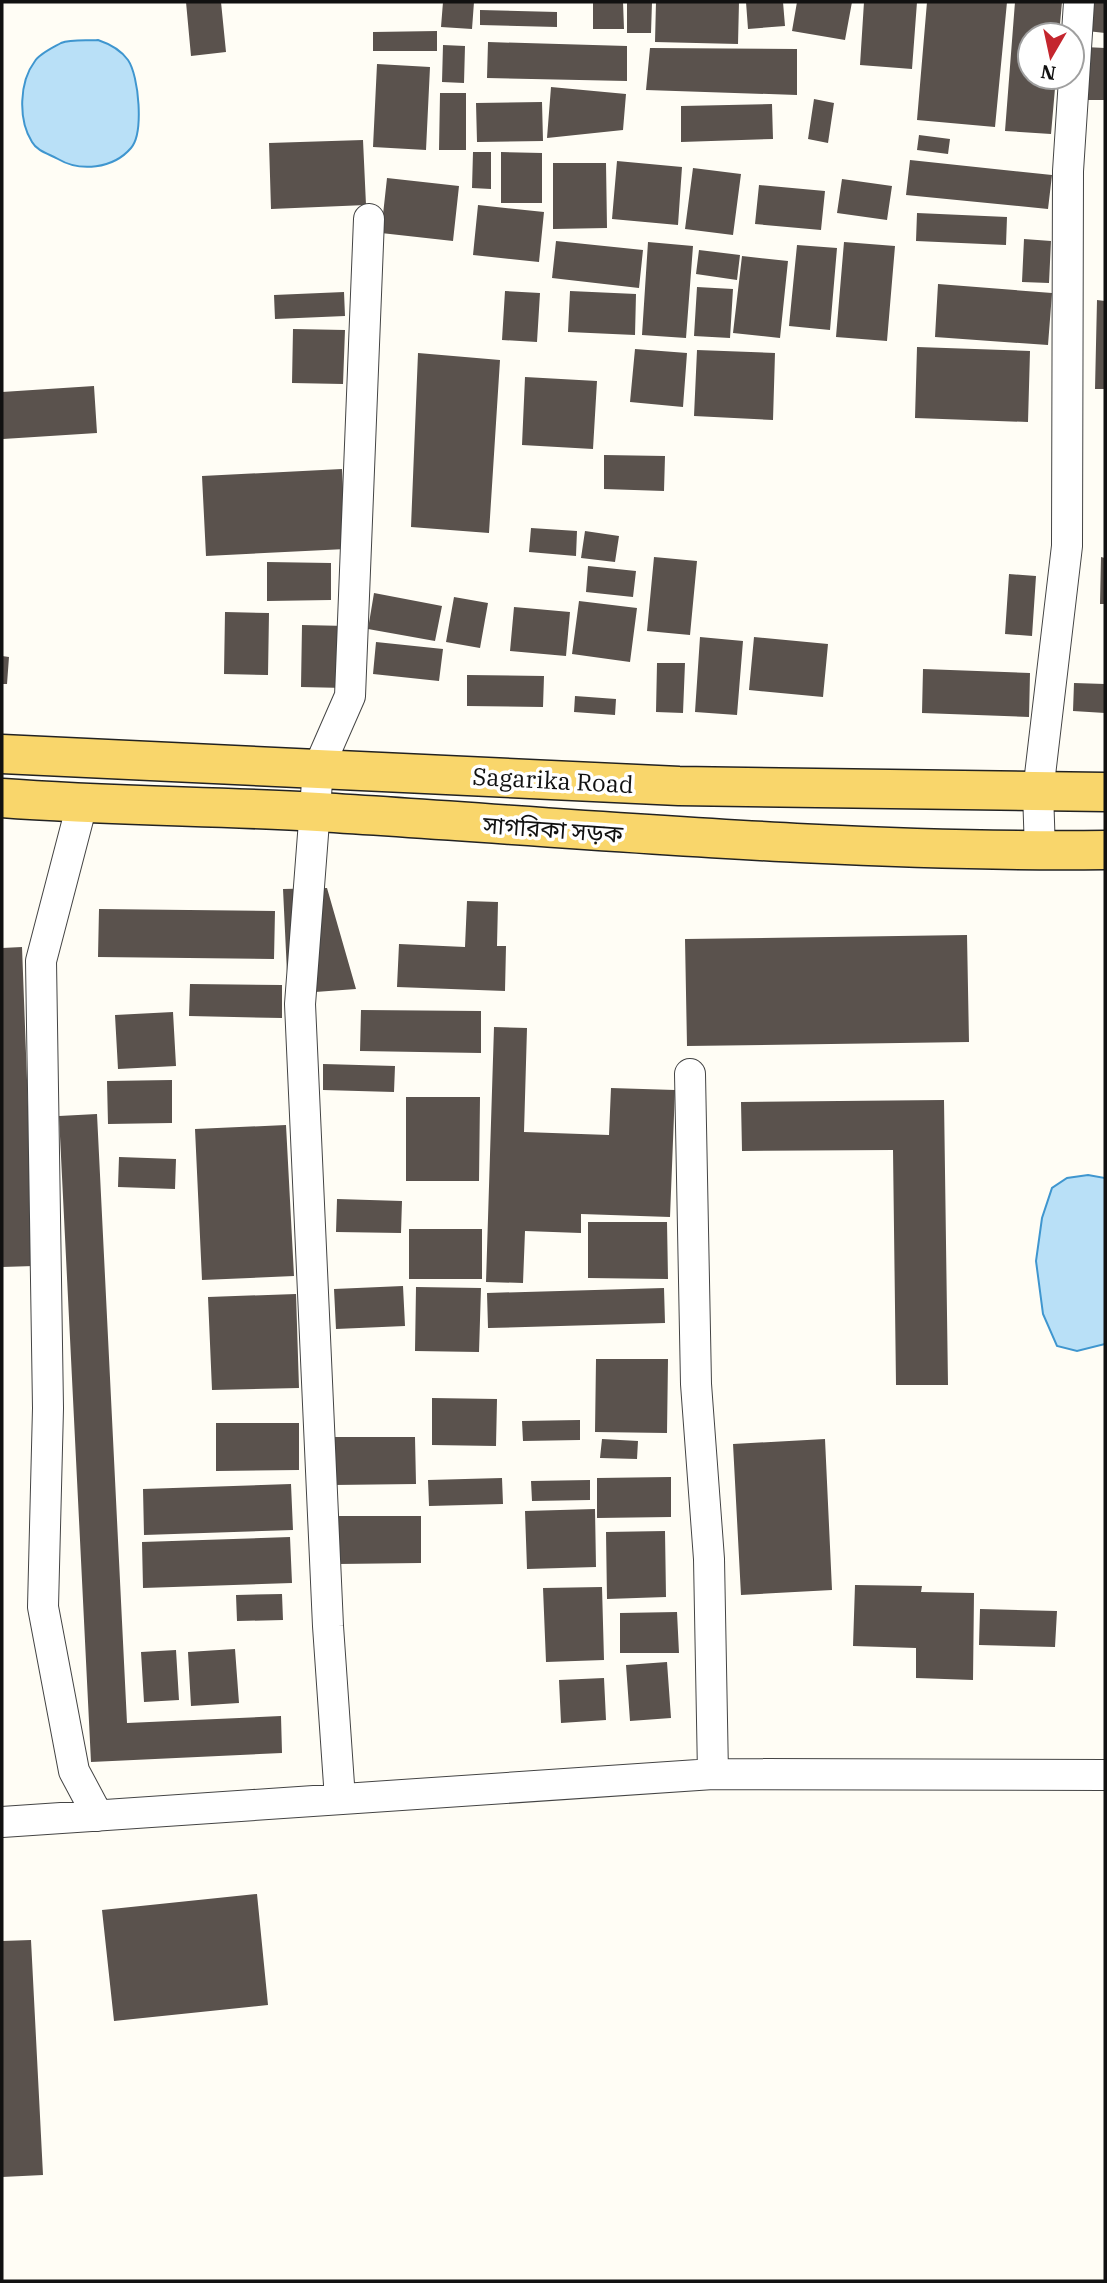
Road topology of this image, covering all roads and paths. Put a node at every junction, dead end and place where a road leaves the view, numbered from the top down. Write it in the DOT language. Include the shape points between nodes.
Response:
graph roads {
  1 [pos="1079,2"];
  2 [pos="369,219"];
  3 [pos="2,754"];
  4 [pos="318,769"];
  5 [pos="1038,792"];
  6 [pos="1105,792"];
  7 [pos="2,798"];
  8 [pos="82,804"];
  9 [pos="315,812"];
  10 [pos="1105,850"];
  11 [pos="1040,851"];
  12 [pos="690,1074"];
  13 [pos="713,1774"];
  14 [pos="1105,1775"];
  15 [pos="340,1800"];
  16 [pos="98,1816"];
  17 [pos="2,1822"];
  1 -- 5 [label="street" via="1068,172 1067,546"];
  2 -- 4 [label="street" via="350,696"];
  3 -- 4 [label="main road, Sagarika Road"];
  4 -- 5 [label="main road, Sagarika Road" via="679,786"];
  4 -- 9 [label="street"];
  5 -- 6 [label="main road, Sagarika Road"];
  5 -- 11 [label="street"];
  7 -- 8 [label="main road, সাগরিকা সড়ক"];
  8 -- 9 [label="main road, সাগরিকা সড়ক"];
  8 -- 16 [label="street" via="41,961 48,1408 43,1607 74,1771"];
  9 -- 11 [label="main road, সাগরিকা সড়ক" via="682,838"];
  9 -- 15 [label="street" via="300,1004"];
  10 -- 11 [label="main road, সাগরিকা সড়ক"];
  12 -- 13 [label="street" via="696,1384 709,1559"];
  13 -- 14 [label="street"];
  13 -- 15 [label="street"];
  15 -- 16 [label="street"];
  16 -- 17 [label="street"];
}
